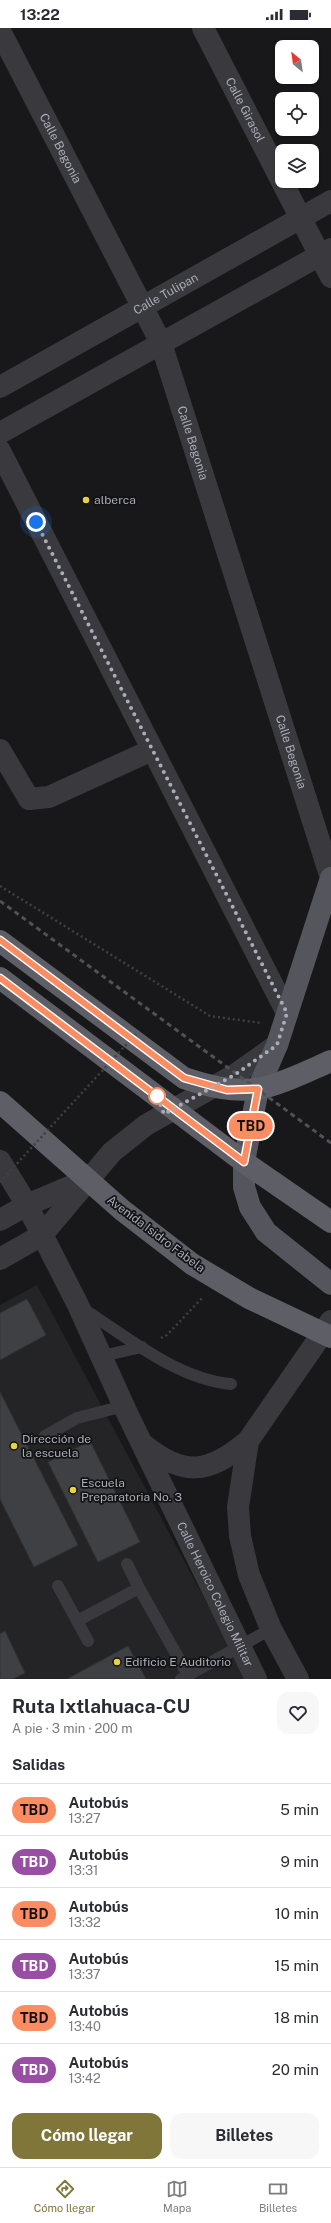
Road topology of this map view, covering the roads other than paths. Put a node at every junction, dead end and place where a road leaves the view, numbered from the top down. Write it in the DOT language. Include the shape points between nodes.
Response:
graph roads {
  1 [pos="203,28"];
  2 [pos="0,31"];
  3 [pos="331,201"];
  4 [pos="301,218"];
  5 [pos="325,252"];
  6 [pos="331,277"];
  7 [pos="142,308"];
  8 [pos="161,343"];
  9 [pos="0,387"];
  10 [pos="0,433"];
  11 [pos="0,451"];
  12 [pos="0,750"];
  13 [pos="152,750"];
  14 [pos="0,776"];
  15 [pos="29,798"];
  16 [pos="331,878"];
  17 [pos="0,940"];
  18 [pos="0,978"];
  19 [pos="283,1028"];
  20 [pos="331,1061"];
  21 [pos="212,1086"];
  22 [pos="258,1089"];
  23 [pos="0,1102"];
  24 [pos="173,1108"];
  25 [pos="0,1161"];
  26 [pos="244,1162"];
  27 [pos="87,1179"];
  28 [pos="27,1206"];
  29 [pos="0,1220"];
  30 [pos="331,1222"];
  31 [pos="42,1235"];
  32 [pos="0,1259"];
  33 [pos="331,1284"];
  34 [pos="78,1305"];
  35 [pos="328,1331"];
  36 [pos="142,1347"];
  37 [pos="102,1356"];
  38 [pos="232,1384"];
  39 [pos="124,1406"];
  40 [pos="45,1436"];
  41 [pos="248,1441"];
  42 [pos="143,1444"];
  43 [pos="127,1564"];
  44 [pos="58,1586"];
  45 [pos="140,1588"];
  46 [pos="77,1620"];
  47 [pos="271,1629"];
  48 [pos="88,1641"];
  49 [pos="239,1647"];
  50 [pos="184,1677"];
  51 [pos="256,1679"];
  52 [pos="298,1679"];
  1 -- 4 [label="street, Calle Girasol"];
  2 -- 7 [label="street, Calle Begonia"];
  3 -- 4 [label="street, Calle Tulipan"];
  4 -- 5 [label="street, Calle Girasol"];
  4 -- 7 [label="street, Calle Tulipan"];
  5 -- 6 [label="street, Calle Girasol"];
  5 -- 8 [label="street"];
  7 -- 8 [label="street, Calle Begonia"];
  7 -- 9 [label="street, Calle Tulipan"];
  8 -- 10 [label="street"];
  8 -- 16 [label="street, Calle Begonia"];
  11 -- 13 [label="street"];
  12 -- 15 [label="street"];
  13 -- 15 [label="street" via="49,797"];
  13 -- 19 [label="street"];
  14 -- 15 [label="street"];
  16 -- 19 [label="main road"];
  17 -- 21 [label="highway" via="184,1078"];
  18 -- 24 [label="highway"];
  19 -- 21 [label="street" via="236,1074"];
  19 -- 22 [label="main road"];
  20 -- 22 [label="highway"];
  21 -- 22 [label="highway" via="227,1090"];
  21 -- 24 [label="street"];
  22 -- 26 [label="main road"];
  23 -- 27 [label="highway, Avenida Isidro Fabela"];
  24 -- 26 [label="highway"];
  24 -- 27 [label="street" via="146,1125 112,1152"];
  25 -- 28 [label="street, Calle Heroico Colegio Militar"];
  26 -- 30 [label="highway"];
  26 -- 33 [label="main road" via="244,1187 250,1207 266,1232"];
  27 -- 28 [label="street"];
  27 -- 31 [label="street"];
  27 -- 35 [label="highway, Avenida Isidro Fabela" via="174,1251 219,1280 249,1298"];
  28 -- 29 [label="street"];
  28 -- 31 [label="street, Calle Heroico Colegio Militar"];
  31 -- 32 [label="street"];
  31 -- 34 [label="street, Calle Heroico Colegio Militar"];
  34 -- 36 [label="lane"];
  34 -- 37 [label="street, Calle Heroico Colegio Militar"];
  35 -- 41 [label="street"];
  36 -- 37 [label="lane"];
  36 -- 38 [label="lane" via="194,1376 212,1382"];
  37 -- 39 [label="street, Calle Heroico Colegio Militar"];
  39 -- 40 [label="lane" via="77,1418"];
  39 -- 42 [label="street, Calle Heroico Colegio Militar"];
  41 -- 42 [label="street" via="224,1460 198,1468 170,1463"];
  41 -- 47 [label="street" via="238,1507 240,1536 250,1575"];
  42 -- 49 [label="street, Calle Heroico Colegio Militar"];
  43 -- 45 [label="lane"];
  44 -- 46 [label="lane"];
  45 -- 46 [label="lane"];
  45 -- 50 [label="lane"];
  46 -- 48 [label="lane"];
  47 -- 49 [label="lane"];
  47 -- 52 [label="street"];
  49 -- 50 [label="lane"];
  49 -- 51 [label="street, Calle Heroico Colegio Militar"];
}
